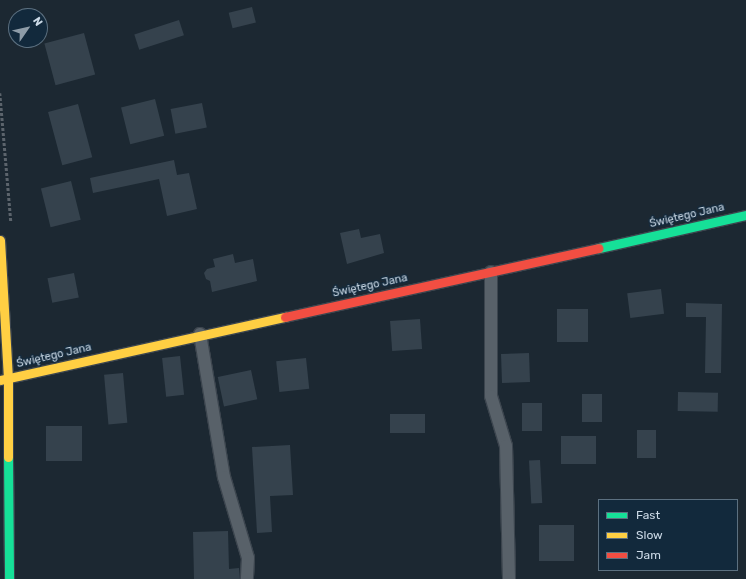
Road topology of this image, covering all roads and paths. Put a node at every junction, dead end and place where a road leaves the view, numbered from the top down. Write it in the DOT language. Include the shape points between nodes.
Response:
graph roads {
  1 [pos="746,215"];
  2 [pos="0,240"];
  3 [pos="491,272"];
  4 [pos="200,334"];
  5 [pos="4,379"];
  6 [pos="9,579"];
  7 [pos="247,579"];
  8 [pos="509,579"];
  1 -- 3 [label="street, Świętego Jana"];
  2 -- 5 [label="street"];
  3 -- 4 [label="street, Świętego Jana"];
  3 -- 8 [label="lane" via="491,396 506,446"];
  4 -- 5 [label="street, Świętego Jana"];
  4 -- 7 [label="lane" via="224,477 248,558"];
  5 -- 6 [label="street"];
}
